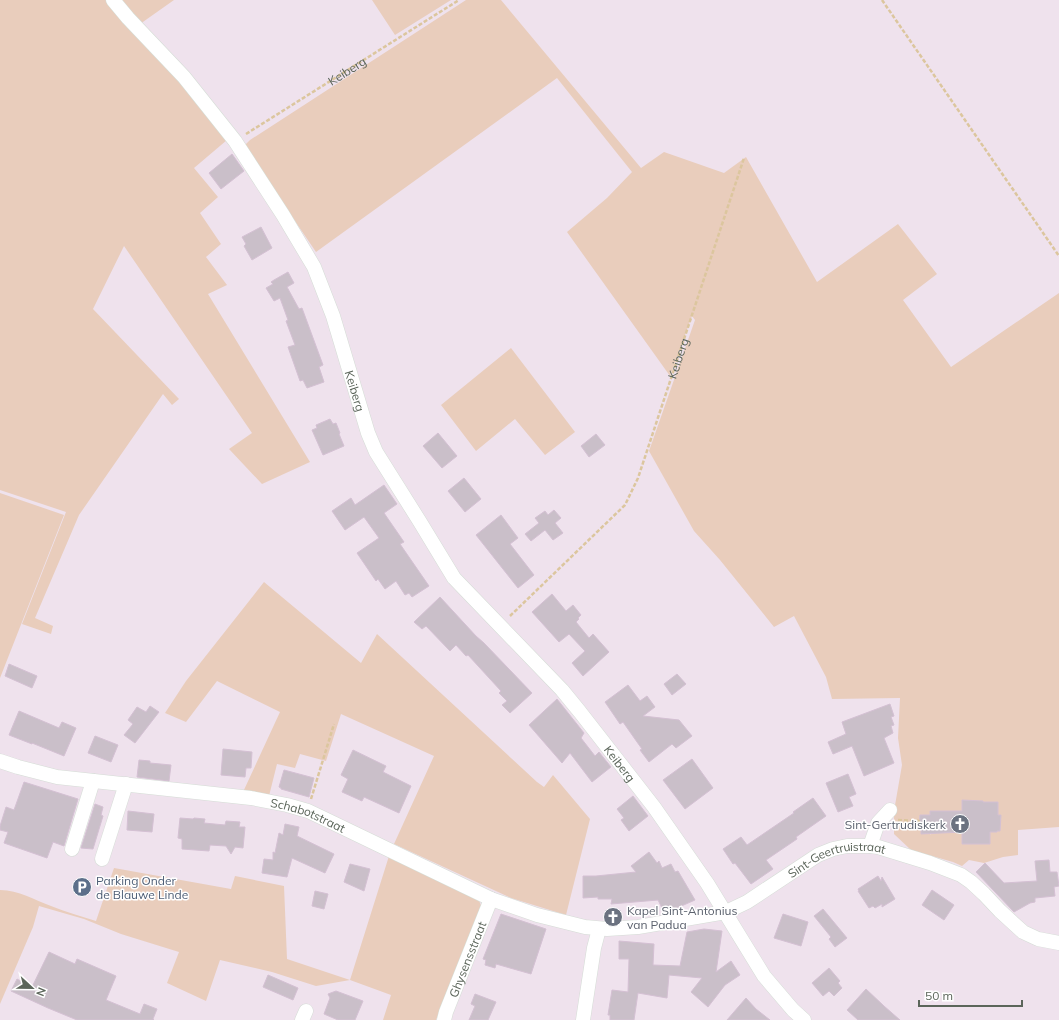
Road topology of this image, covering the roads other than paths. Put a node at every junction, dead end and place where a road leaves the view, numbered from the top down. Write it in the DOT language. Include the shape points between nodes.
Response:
graph roads {
  1 [pos="113,0"];
  2 [pos="0,761"];
  3 [pos="93,781"];
  4 [pos="126,784"];
  5 [pos="890,810"];
  6 [pos="870,846"];
  7 [pos="72,849"];
  8 [pos="102,859"];
  9 [pos="491,899"];
  10 [pos="726,912"];
  11 [pos="599,929"];
  12 [pos="1059,943"];
  13 [pos="444,1020"];
  14 [pos="583,1020"];
  15 [pos="804,1020"];
  1 -- 10 [label="street, Keiberg" via="184,77 235,141 283,214 314,267 333,316 376,452 454,578 580,712 654,807"];
  2 -- 3 [label="street, Schabotstraat" via="56,777"];
  3 -- 4 [label="street, Schabotstraat"];
  3 -- 7 [label="street"];
  4 -- 8 [label="street"];
  4 -- 9 [label="street, Schabotstraat" via="251,798 308,811"];
  5 -- 6 [label="street" via="878,823"];
  6 -- 10 [label="street, Sint-Geertruistraat" via="847,846 818,855 747,902"];
  6 -- 12 [label="street, Sint-Geertruistraat" via="961,875 1023,932 1038,939"];
  9 -- 11 [label="street, Schabotstraat" via="537,915 585,928"];
  9 -- 13 [label="street, Ghysensstraat"];
  10 -- 11 [label="street, Sint-Geertruistraat" via="638,927"];
  10 -- 15 [label="street, Keiberg" via="764,976"];
  11 -- 14 [label="street"];
}
